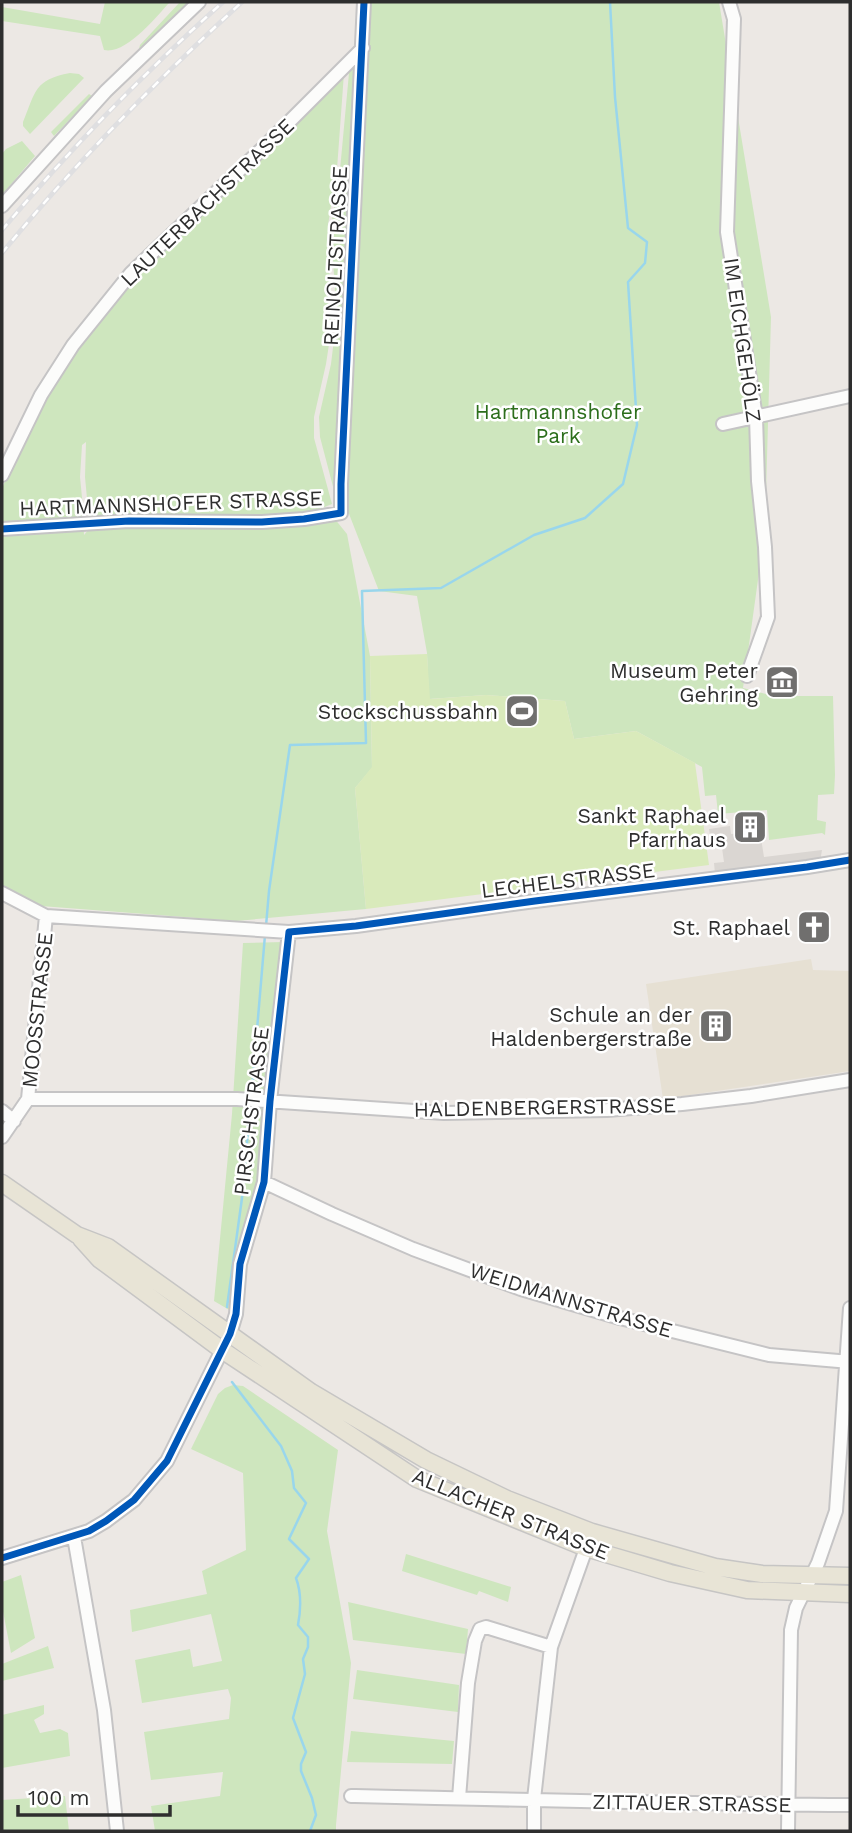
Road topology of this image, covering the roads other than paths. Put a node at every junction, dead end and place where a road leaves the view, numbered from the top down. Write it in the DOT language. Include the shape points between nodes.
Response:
graph roads {
  1 [pos="200,2"];
  2 [pos="364,2"];
  3 [pos="729,2"];
  4 [pos="363,48"];
  5 [pos="2,206"];
  6 [pos="850,396"];
  7 [pos="756,417"];
  8 [pos="723,424"];
  9 [pos="2,475"];
  10 [pos="341,513"];
  11 [pos="2,528"];
  12 [pos="747,676"];
  13 [pos="850,860"];
  14 [pos="2,893"];
  15 [pos="46,916"];
  16 [pos="289,932"];
  17 [pos="850,1080"];
  18 [pos="28,1098"];
  19 [pos="270,1101"];
  20 [pos="2,1111"];
  21 [pos="14,1121"];
  22 [pos="2,1138"];
  23 [pos="264,1182"];
  24 [pos="2,1183"];
  25 [pos="77,1235"];
  26 [pos="850,1308"];
  27 [pos="230,1334"];
  28 [pos="222,1350"];
  29 [pos="849,1362"];
  30 [pos="74,1537"];
  31 [pos="589,1540"];
  32 [pos="2,1558"];
  33 [pos="813,1575"];
  34 [pos="850,1576"];
  35 [pos="803,1593"];
  36 [pos="850,1594"];
  37 [pos="551,1647"];
  38 [pos="351,1796"];
  39 [pos="459,1798"];
  40 [pos="534,1799"];
  41 [pos="788,1804"];
  42 [pos="850,1805"];
  43 [pos="117,1831"];
  44 [pos="534,1831"];
  45 [pos="788,1831"];
  1 -- 5 [label="street" via="106,91"];
  2 -- 4 [label="street, REINOLTSTRASSE"];
  3 -- 7 [label="street, IM EICHGEHÖLZ" via="734,19 727,232"];
  4 -- 9 [label="street, LAUTERBACHSTRASSE" via="131,273 60,365"];
  4 -- 10 [label="street, REINOLTSTRASSE"];
  6 -- 7 [label="street"];
  7 -- 8 [label="street"];
  7 -- 12 [label="street, IM EICHGEHÖLZ" via="768,617"];
  10 -- 11 [label="street, HARTMANNSHOFER STRASSE" via="262,522 141,520"];
  13 -- 16 [label="street, LECHELSTRASSE"];
  14 -- 15 [label="street, LECHELSTRASSE"];
  15 -- 16 [label="street, LECHELSTRASSE"];
  15 -- 18 [label="street, MOOSSTRASSE"];
  16 -- 19 [label="street, PIRSCHSTRASSE"];
  17 -- 19 [label="street, HALDENBERGERSTRASSE" via="751,1096 607,1110 444,1113"];
  18 -- 19 [label="street, HALDENBERGERSTRASSE"];
  18 -- 21 [label="street, MOOSSTRASSE"];
  19 -- 23 [label="street, PIRSCHSTRASSE"];
  20 -- 21 [label="street"];
  21 -- 22 [label="street, MOOSSTRASSE"];
  23 -- 27 [label="street, PIRSCHSTRASSE" via="240,1264"];
  23 -- 29 [label="street, WEIDMANNSTRASSE" via="413,1249 521,1289 769,1355"];
  24 -- 25 [label="main road, ALLACHER STRASSE"];
  25 -- 27 [label="main road, ALLACHER STRASSE" via="108,1247"];
  25 -- 28 [label="main road, ALLACHER STRASSE" via="99,1259"];
  26 -- 29 [label="street"];
  27 -- 28 [label="street, PIRSCHSTRASSE"];
  27 -- 31 [label="main road, ALLACHER STRASSE" via="312,1392 426,1460"];
  28 -- 30 [label="street, PIRSCHSTRASSE" via="158,1474 123,1509"];
  28 -- 31 [label="main road, ALLACHER STRASSE" via="417,1479"];
  29 -- 33 [label="street" via="838,1500"];
  30 -- 32 [label="street, PIRSCHSTRASSE"];
  30 -- 43 [label="street" via="104,1710"];
  31 -- 33 [label="main road, ALLACHER STRASSE" via="736,1571"];
  31 -- 35 [label="main road, ALLACHER STRASSE" via="670,1573 738,1588"];
  31 -- 37 [label="street"];
  33 -- 34 [label="main road, ALLACHER STRASSE"];
  33 -- 35 [label="street"];
  35 -- 36 [label="main road, ALLACHER STRASSE"];
  35 -- 41 [label="street" via="790,1635"];
  37 -- 39 [label="street" via="480,1629 468,1683"];
  37 -- 40 [label="street"];
  38 -- 39 [label="street, ZITTAUER STRASSE"];
  39 -- 40 [label="street, ZITTAUER STRASSE"];
  40 -- 41 [label="street, ZITTAUER STRASSE"];
  40 -- 44 [label="street"];
  41 -- 42 [label="street, ZITTAUER STRASSE"];
  41 -- 45 [label="street"];
}
